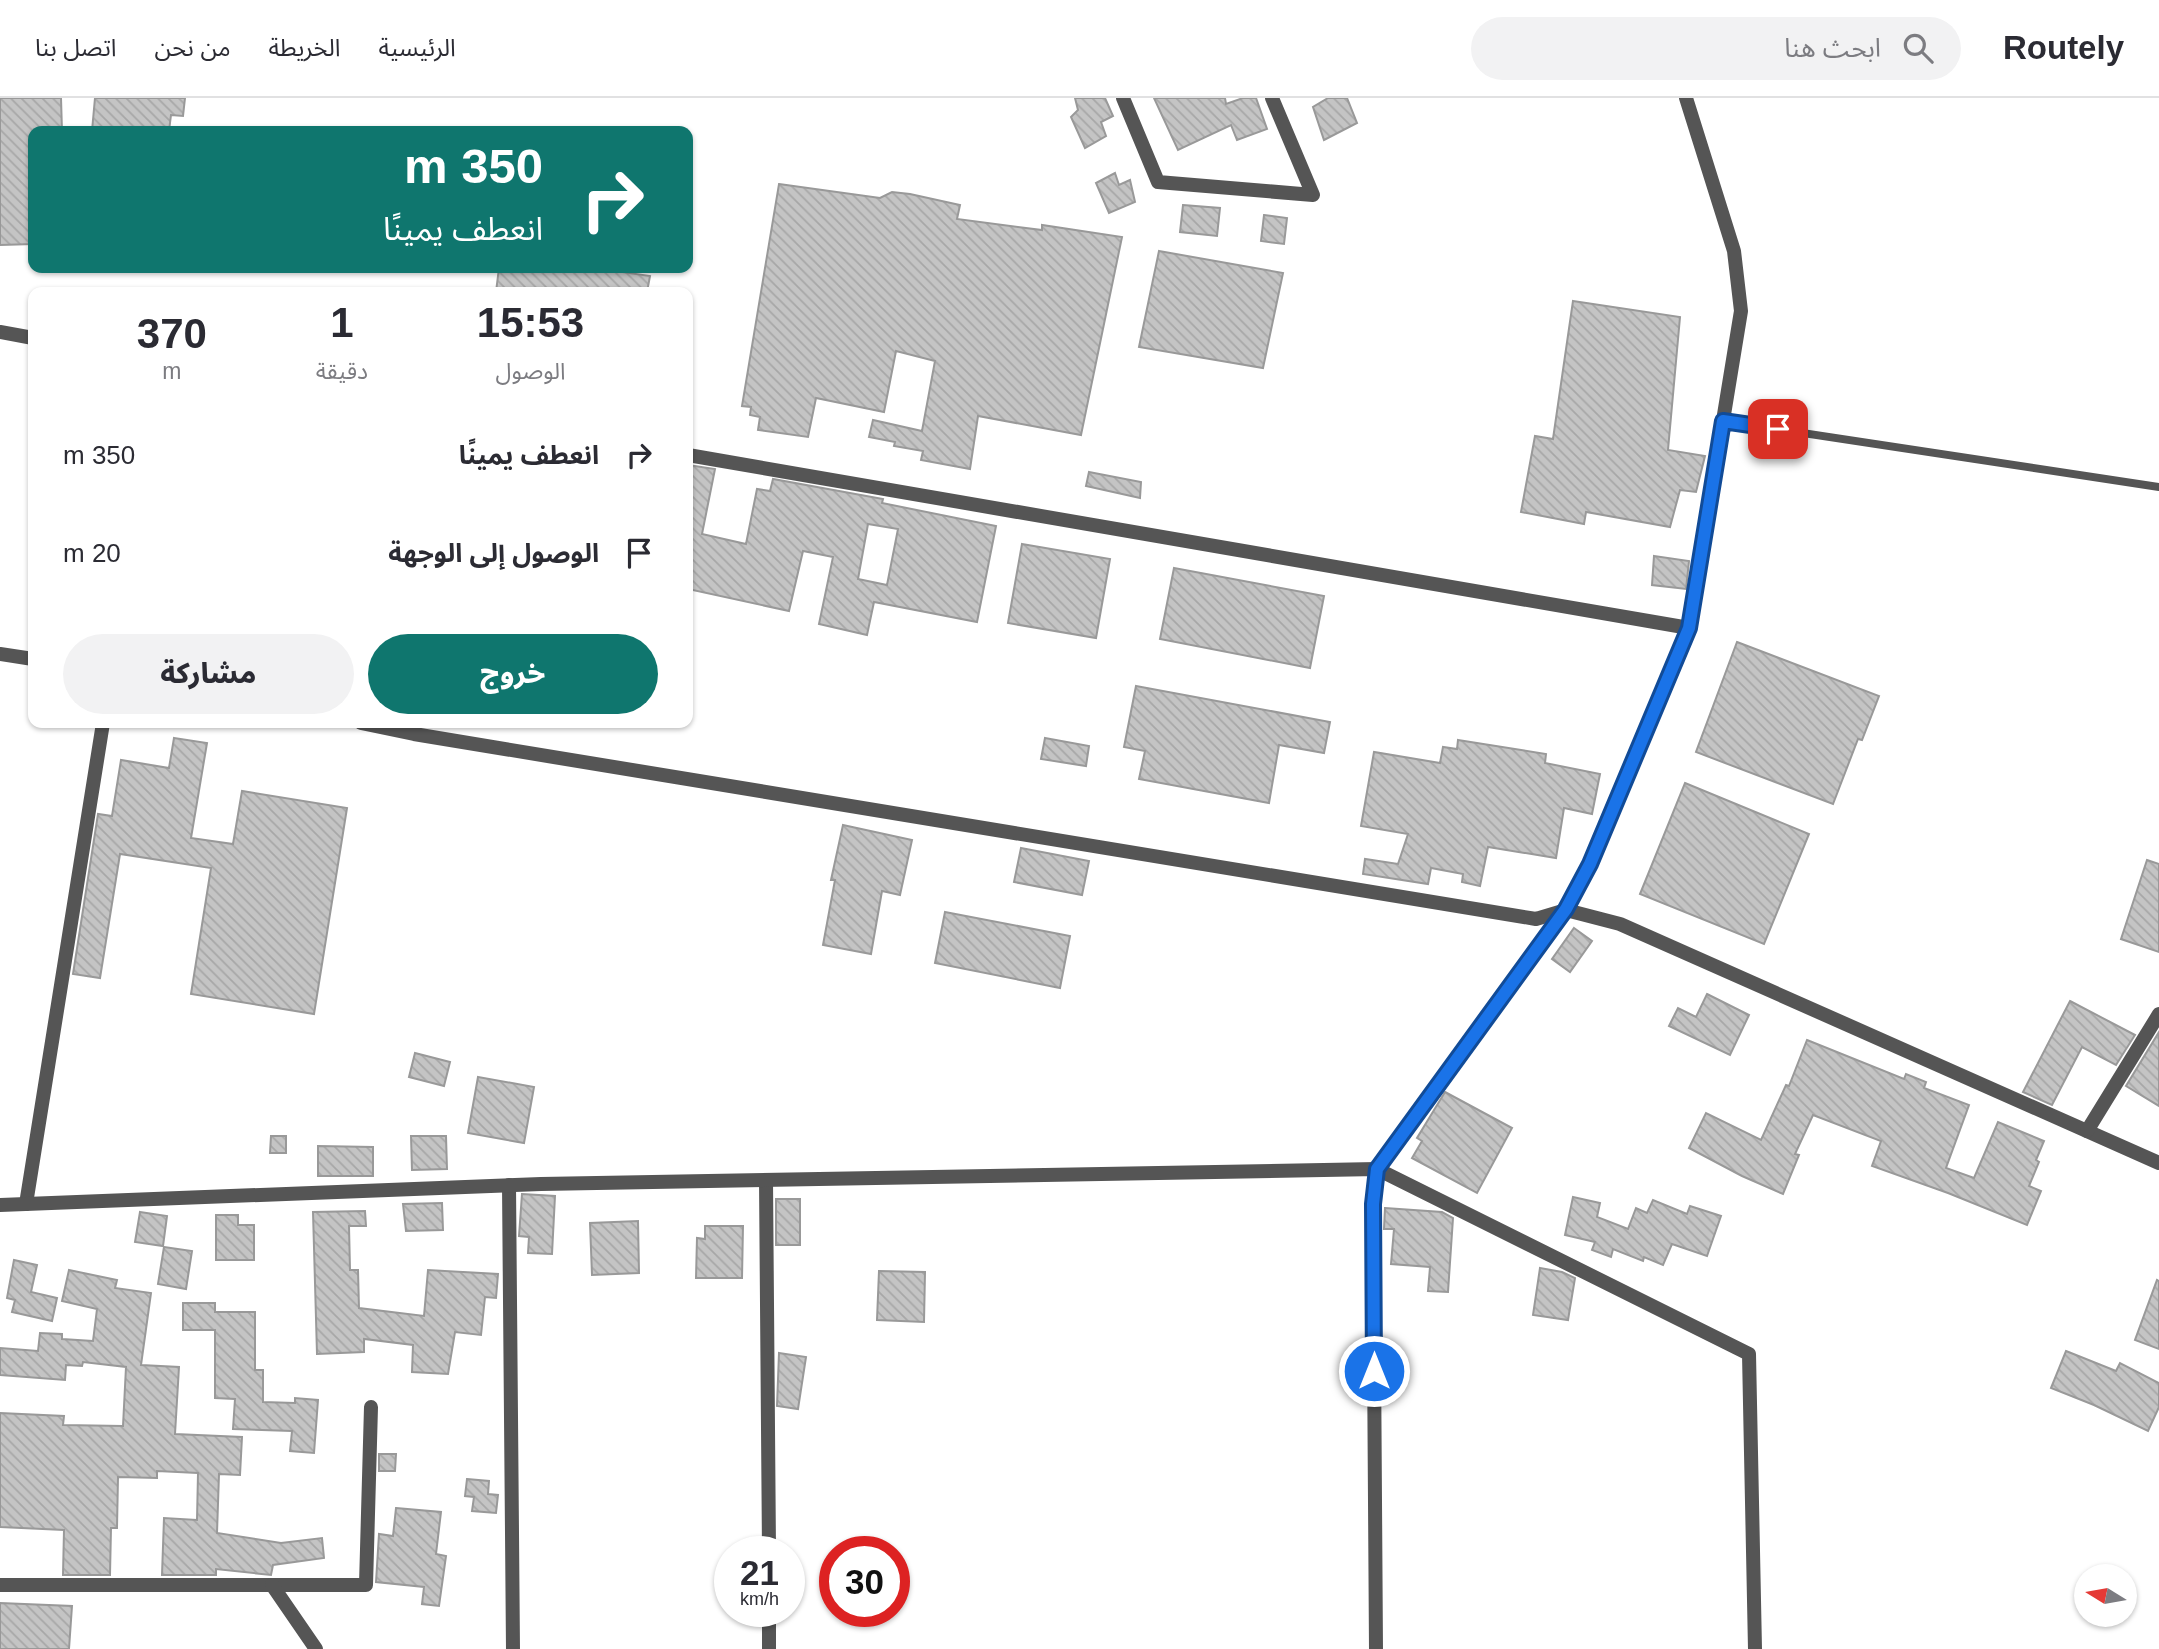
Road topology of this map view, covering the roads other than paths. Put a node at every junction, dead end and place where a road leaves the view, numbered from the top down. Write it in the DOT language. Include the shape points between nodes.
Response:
graph roads {
  1 [pos="1123,98"];
  2 [pos="1272,98"];
  3 [pos="1686,98"];
  4 [pos="0,332"];
  5 [pos="28,337"];
  6 [pos="1723,421"];
  7 [pos="693,456"];
  8 [pos="2159,487"];
  9 [pos="1689,628"];
  10 [pos="0,654"];
  11 [pos="28,658"];
  12 [pos="102,728"];
  13 [pos="385,728"];
  14 [pos="1566,909"];
  15 [pos="2159,1014"];
  16 [pos="2087,1131"];
  17 [pos="2159,1163"];
  18 [pos="1377,1169"];
  19 [pos="766,1180"];
  20 [pos="509,1185"];
  21 [pos="26,1204"];
  22 [pos="0,1205"];
  23 [pos="371,1407"];
  24 [pos="769,1536"];
  25 [pos="0,1585"];
  26 [pos="272,1585"];
  27 [pos="769,1627"];
  28 [pos="316,1649"];
  29 [pos="513,1649"];
  30 [pos="769,1649"];
  31 [pos="1376,1649"];
  32 [pos="1755,1649"];
  1 -- 2 [label="street" via="1158,182 1313,195"];
  3 -- 6 [label="street" via="1734,251 1741,311"];
  4 -- 5 [label="street"];
  6 -- 8 [label="lane"];
  6 -- 9 [label="street"];
  7 -- 9 [label="street"];
  9 -- 14 [label="street" via="1590,864"];
  10 -- 11 [label="street"];
  12 -- 21 [label="street"];
  13 -- 14 [label="street" via="1536,919"];
  14 -- 16 [label="street" via="1620,924"];
  14 -- 18 [label="street"];
  15 -- 16 [label="street"];
  16 -- 17 [label="street"];
  18 -- 19 [label="street"];
  18 -- 31 [label="street" via="1373,1204"];
  18 -- 32 [label="street" via="1749,1354"];
  19 -- 20 [label="street"];
  19 -- 24 [label="street"];
  20 -- 21 [label="street"];
  20 -- 29 [label="street"];
  21 -- 22 [label="street"];
  23 -- 26 [label="street" via="366,1585"];
  25 -- 26 [label="street"];
  26 -- 28 [label="street"];
  27 -- 30 [label="street"];
}
